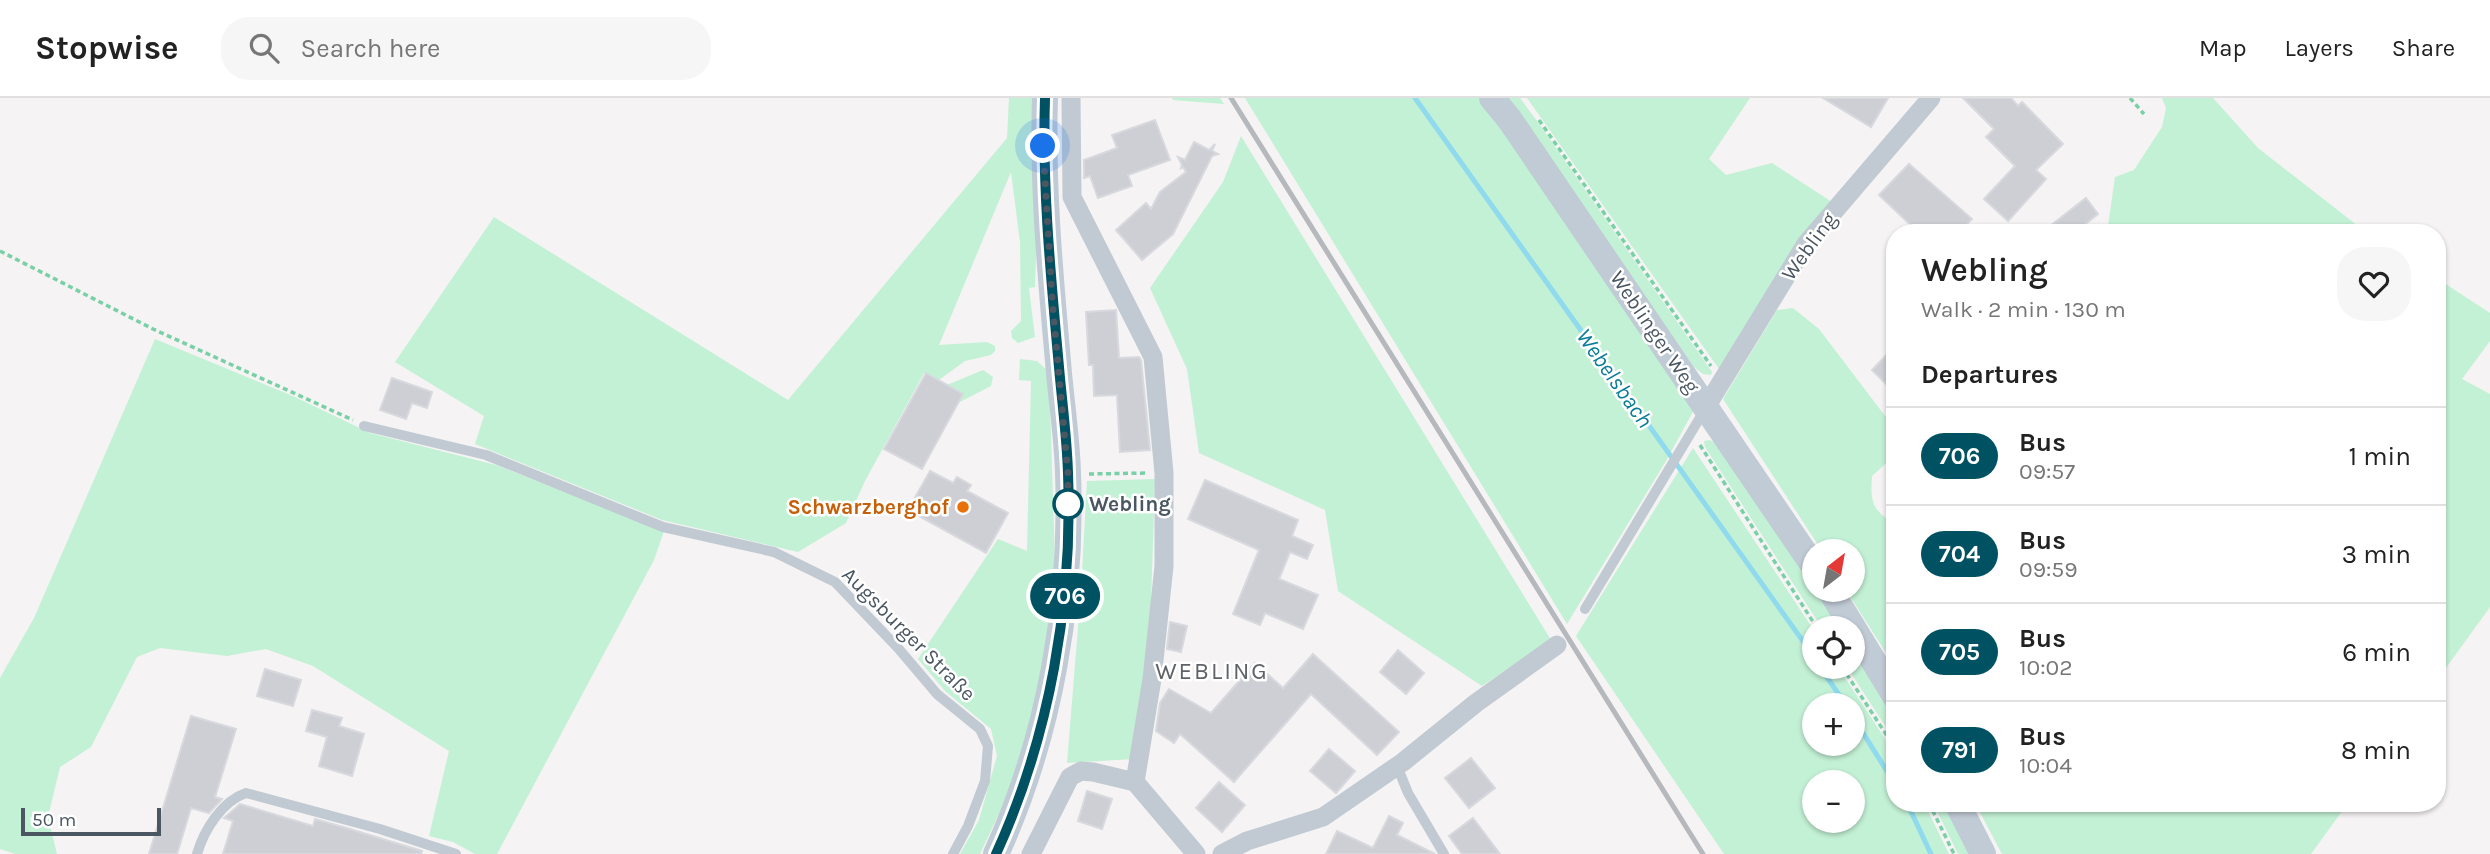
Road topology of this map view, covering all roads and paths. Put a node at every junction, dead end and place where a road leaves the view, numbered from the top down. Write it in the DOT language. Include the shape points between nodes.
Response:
graph roads {
  1 [pos="1045,98"];
  2 [pos="1071,98"];
  3 [pos="1492,98"];
  4 [pos="1930,98"];
  5 [pos="2130,98"];
  6 [pos="2144,114"];
  7 [pos="1539,119"];
  8 [pos="0,251"];
  9 [pos="1722,383"];
  10 [pos="1706,407"];
  11 [pos="364,426"];
  12 [pos="1691,432"];
  13 [pos="1164,472"];
  14 [pos="1068,474"];
  15 [pos="1802,549"];
  16 [pos="1837,602"];
  17 [pos="1585,609"];
  18 [pos="1809,616"];
  19 [pos="1557,645"];
  20 [pos="1850,679"];
  21 [pos="1886,681"];
  22 [pos="1886,734"];
  23 [pos="1396,766"];
  24 [pos="1135,782"];
  25 [pos="1933,812"];
  26 [pos="1962,812"];
  27 [pos="197,854"];
  28 [pos="456,854"];
  29 [pos="953,854"];
  30 [pos="996,854"];
  31 [pos="1031,854"];
  32 [pos="1196,854"];
  33 [pos="1222,854"];
  34 [pos="1444,854"];
  35 [pos="1954,854"];
  36 [pos="1983,854"];
  1 -- 14 [label="main road" via="1049,247"];
  2 -- 13 [label="street" via="1072,197 1153,357"];
  3 -- 10 [label="main road, Weblinger Weg"];
  4 -- 9 [label="street, Webling" via="1806,244"];
  5 -- 6 [label="path"];
  7 -- 9 [label="path"];
  8 -- 11 [label="path" via="153,329"];
  9 -- 10 [label="street, Webling"];
  10 -- 12 [label="lane"];
  10 -- 15 [label="main road, Weblinger Weg"];
  11 -- 29 [label="lane, Augsburger Straße" via="486,455 663,527 774,552 835,582 937,694 980,729 988,746 985,781"];
  12 -- 17 [label="lane"];
  12 -- 18 [label="path"];
  13 -- 14 [label="path"];
  13 -- 24 [label="street" via="1160,619"];
  14 -- 30 [label="main road" via="1064,604 1049,694 1033,757"];
  16 -- 21 [label="main road"];
  19 -- 23 [label="street"];
  20 -- 22 [label="path"];
  23 -- 33 [label="street" via="1323,817 1247,841"];
  23 -- 34 [label="lane"];
  24 -- 31 [label="street" via="1081,771 1070,777"];
  24 -- 32 [label="street"];
  25 -- 35 [label="path"];
  26 -- 36 [label="main road"];
  27 -- 28 [label="lane" via="203,833 236,796 246,793"];
}
